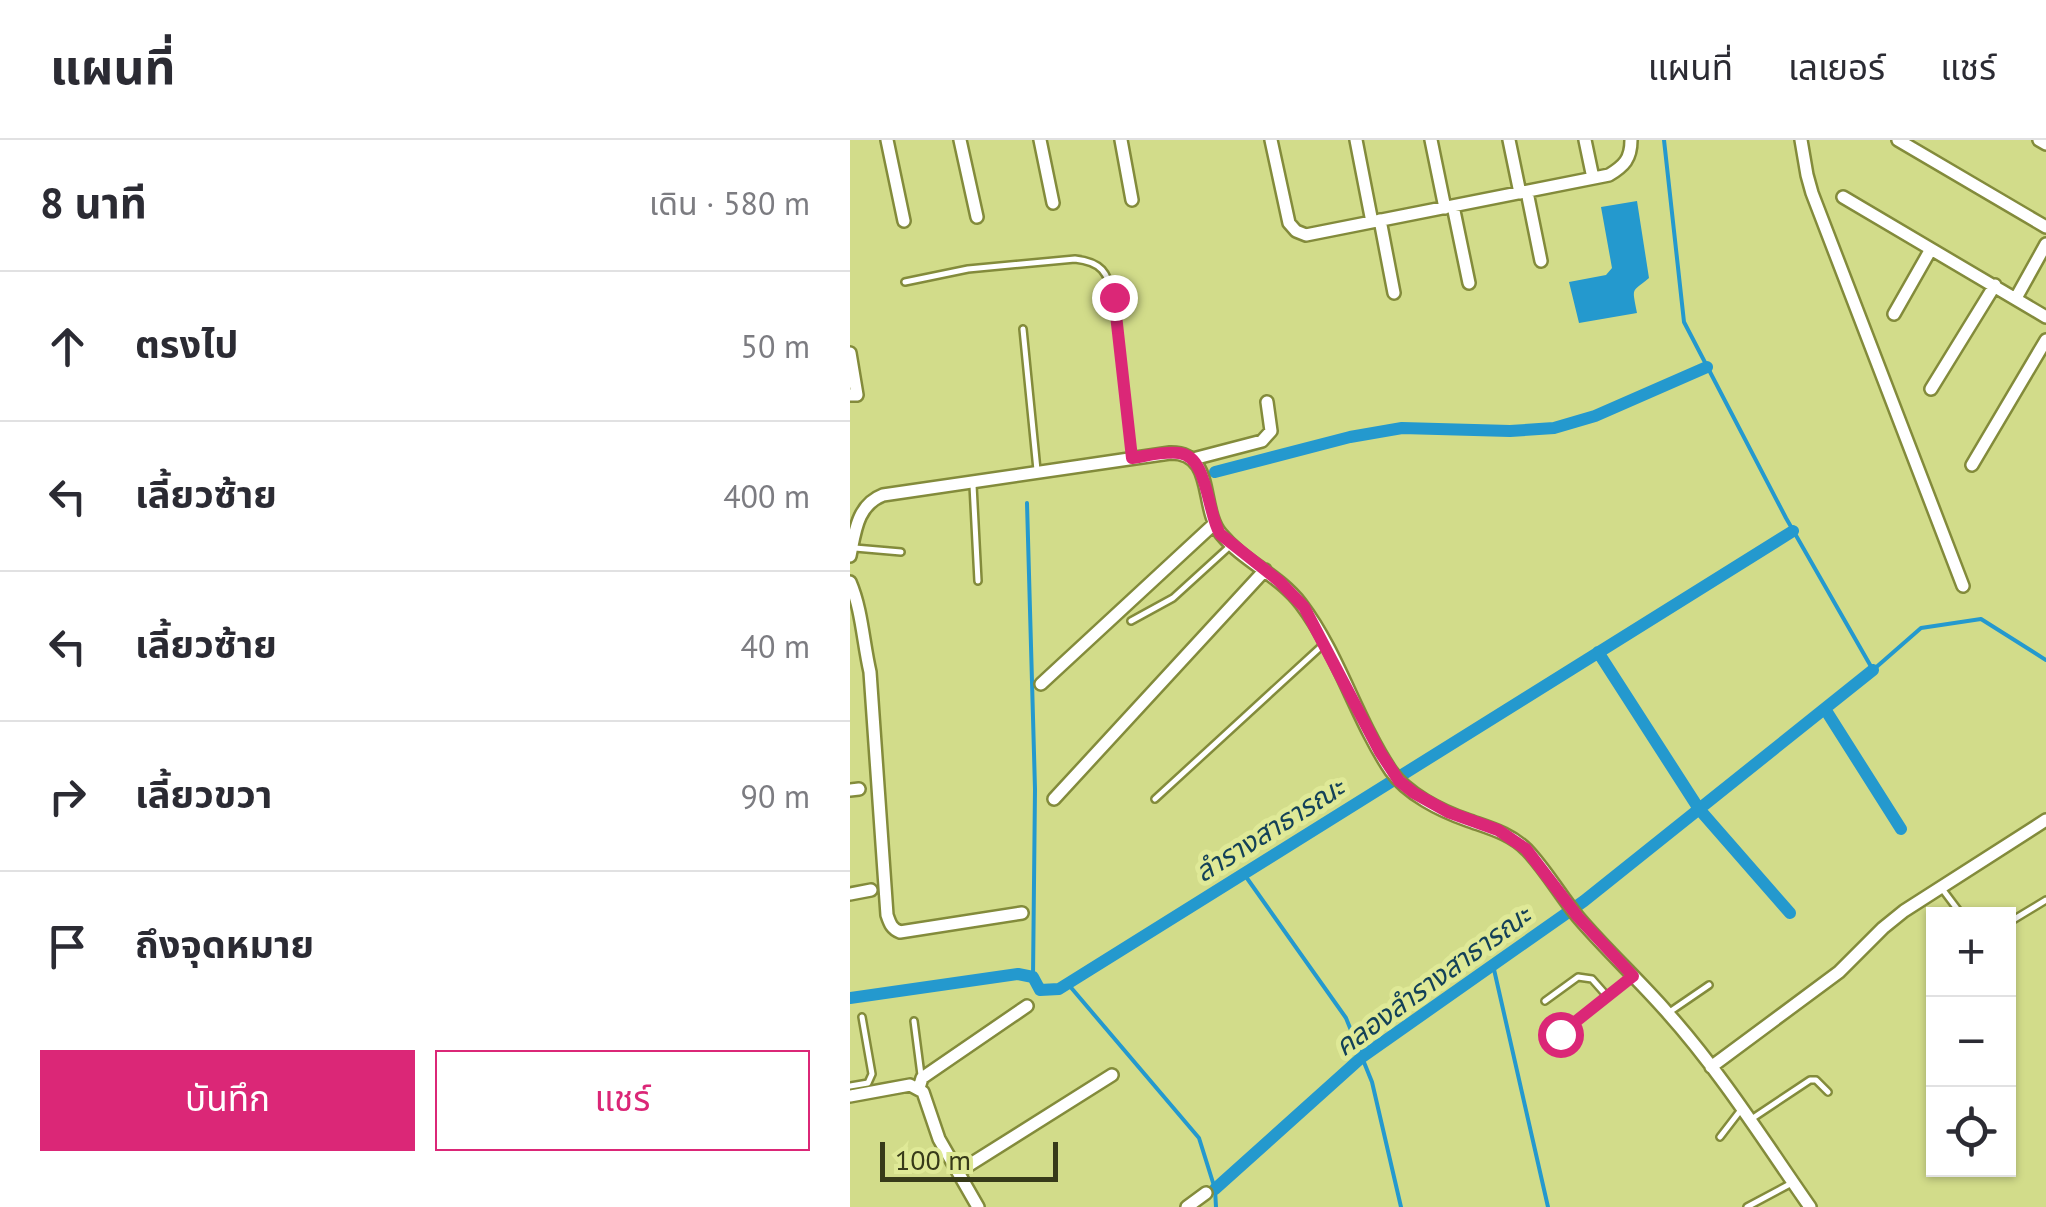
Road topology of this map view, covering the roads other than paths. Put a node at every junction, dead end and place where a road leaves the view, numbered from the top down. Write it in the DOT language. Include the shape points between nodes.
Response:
graph roads {
  1 [pos="887,140"];
  2 [pos="960,140"];
  3 [pos="1040,140"];
  4 [pos="1121,140"];
  5 [pos="1271,140"];
  6 [pos="1356,140"];
  7 [pos="1431,140"];
  8 [pos="1509,140"];
  9 [pos="1586,140"];
  10 [pos="1631,140"];
  11 [pos="1801,140"];
  12 [pos="1898,140"];
  13 [pos="2039,140"];
  14 [pos="2046,144"];
  15 [pos="1592,178"];
  16 [pos="1524,192"];
  17 [pos="1843,196"];
  18 [pos="1132,200"];
  19 [pos="1052,203"];
  20 [pos="1449,207"];
  21 [pos="977,217"];
  22 [pos="904,221"];
  23 [pos="1376,221"];
  24 [pos="2046,228"];
  25 [pos="2046,244"];
  26 [pos="1931,250"];
  27 [pos="1541,261"];
  28 [pos="906,282"];
  29 [pos="1469,282"];
  30 [pos="1995,286"];
  31 [pos="1394,293"];
  32 [pos="2016,298"];
  33 [pos="1894,314"];
  34 [pos="2046,317"];
  35 [pos="1023,328"];
  36 [pos="2046,340"];
  37 [pos="850,353"];
  38 [pos="1931,389"];
  39 [pos="850,395"];
  40 [pos="1267,402"];
  41 [pos="1132,458"];
  42 [pos="1193,459"];
  43 [pos="1972,465"];
  44 [pos="1038,472"];
  45 [pos="973,482"];
  46 [pos="1214,524"];
  47 [pos="1232,545"];
  48 [pos="852,547"];
  49 [pos="901,552"];
  50 [pos="1265,570"];
  51 [pos="850,582"];
  52 [pos="978,582"];
  53 [pos="1963,586"];
  54 [pos="1131,621"];
  55 [pos="1324,643"];
  56 [pos="1041,684"];
  57 [pos="1155,798"];
  58 [pos="1054,799"];
  59 [pos="2046,820"];
  60 [pos="1942,887"];
  61 [pos="871,890"];
  62 [pos="850,894"];
  63 [pos="2046,900"];
  64 [pos="1956,907"];
  65 [pos="1022,913"];
  66 [pos="2016,919"];
  67 [pos="1633,976"];
  68 [pos="1708,985"];
  69 [pos="1607,996"];
  70 [pos="1546,1002"];
  71 [pos="1027,1006"];
  72 [pos="1668,1013"];
  73 [pos="862,1017"];
  74 [pos="914,1021"];
  75 [pos="1560,1034"];
  76 [pos="1710,1067"];
  77 [pos="1112,1075"];
  78 [pos="920,1083"];
  79 [pos="850,1086"];
  80 [pos="1828,1092"];
  81 [pos="850,1096"];
  82 [pos="1746,1114"];
  83 [pos="1720,1138"];
  84 [pos="958,1172"];
  85 [pos="1793,1182"];
  86 [pos="1206,1193"];
  87 [pos="978,1207"];
  88 [pos="1187,1207"];
  89 [pos="1747,1207"];
  90 [pos="1810,1207"];
  1 -- 22 [label="street"];
  2 -- 21 [label="street"];
  3 -- 19 [label="street"];
  4 -- 18 [label="street"];
  5 -- 23 [label="street" via="1285,211 1296,230 1306,235"];
  6 -- 23 [label="street"];
  7 -- 20 [label="street"];
  8 -- 16 [label="street"];
  9 -- 15 [label="street"];
  10 -- 15 [label="street" via="1628,161"];
  11 -- 53 [label="street" via="1812,193"];
  12 -- 24 [label="street"];
  13 -- 14 [label="street"];
  15 -- 16 [label="street"];
  16 -- 20 [label="street"];
  16 -- 27 [label="street"];
  17 -- 26 [label="street"];
  20 -- 23 [label="street"];
  20 -- 29 [label="street"];
  23 -- 31 [label="street"];
  25 -- 32 [label="street"];
  26 -- 30 [label="street"];
  26 -- 33 [label="street"];
  28 -- 41 [label="lane" via="1074,259 1100,267 1114,297"];
  30 -- 32 [label="street"];
  30 -- 38 [label="street"];
  32 -- 34 [label="street"];
  35 -- 44 [label="lane"];
  36 -- 43 [label="street"];
  37 -- 39 [label="street" via="857,395"];
  40 -- 42 [label="street" via="1272,430 1262,441"];
  41 -- 42 [label="street" via="1180,452"];
  41 -- 44 [label="street"];
  42 -- 46 [label="street"];
  44 -- 45 [label="street"];
  45 -- 48 [label="street" via="874,498 862,512"];
  45 -- 52 [label="lane"];
  46 -- 47 [label="street"];
  46 -- 56 [label="street"];
  47 -- 50 [label="street"];
  47 -- 54 [label="lane" via="1172,598"];
  48 -- 49 [label="lane"];
  50 -- 55 [label="street" via="1292,592"];
  50 -- 58 [label="street"];
  51 -- 65 [label="street" via="870,672 890,924 900,932"];
  55 -- 57 [label="lane"];
  55 -- 67 [label="street" via="1395,776 1448,812 1498,830 1526,849"];
  59 -- 60 [label="street"];
  60 -- 64 [label="lane"];
  60 -- 76 [label="street"];
  61 -- 62 [label="street"];
  63 -- 66 [label="lane"];
  67 -- 69 [label="lane"];
  67 -- 72 [label="street"];
  68 -- 72 [label="lane"];
  69 -- 70 [label="lane" via="1592,979 1578,977"];
  69 -- 75 [label="lane"];
  71 -- 78 [label="street"];
  72 -- 76 [label="street"];
  73 -- 79 [label="lane" via="872,1074 868,1083"];
  74 -- 78 [label="lane"];
  76 -- 82 [label="street"];
  77 -- 84 [label="street"];
  78 -- 81 [label="street"];
  78 -- 84 [label="street"];
  80 -- 82 [label="lane" via="1810,1080"];
  82 -- 83 [label="lane"];
  82 -- 85 [label="street"];
  84 -- 87 [label="street"];
  85 -- 89 [label="lane"];
  85 -- 90 [label="street"];
  86 -- 88 [label="street"];
}
